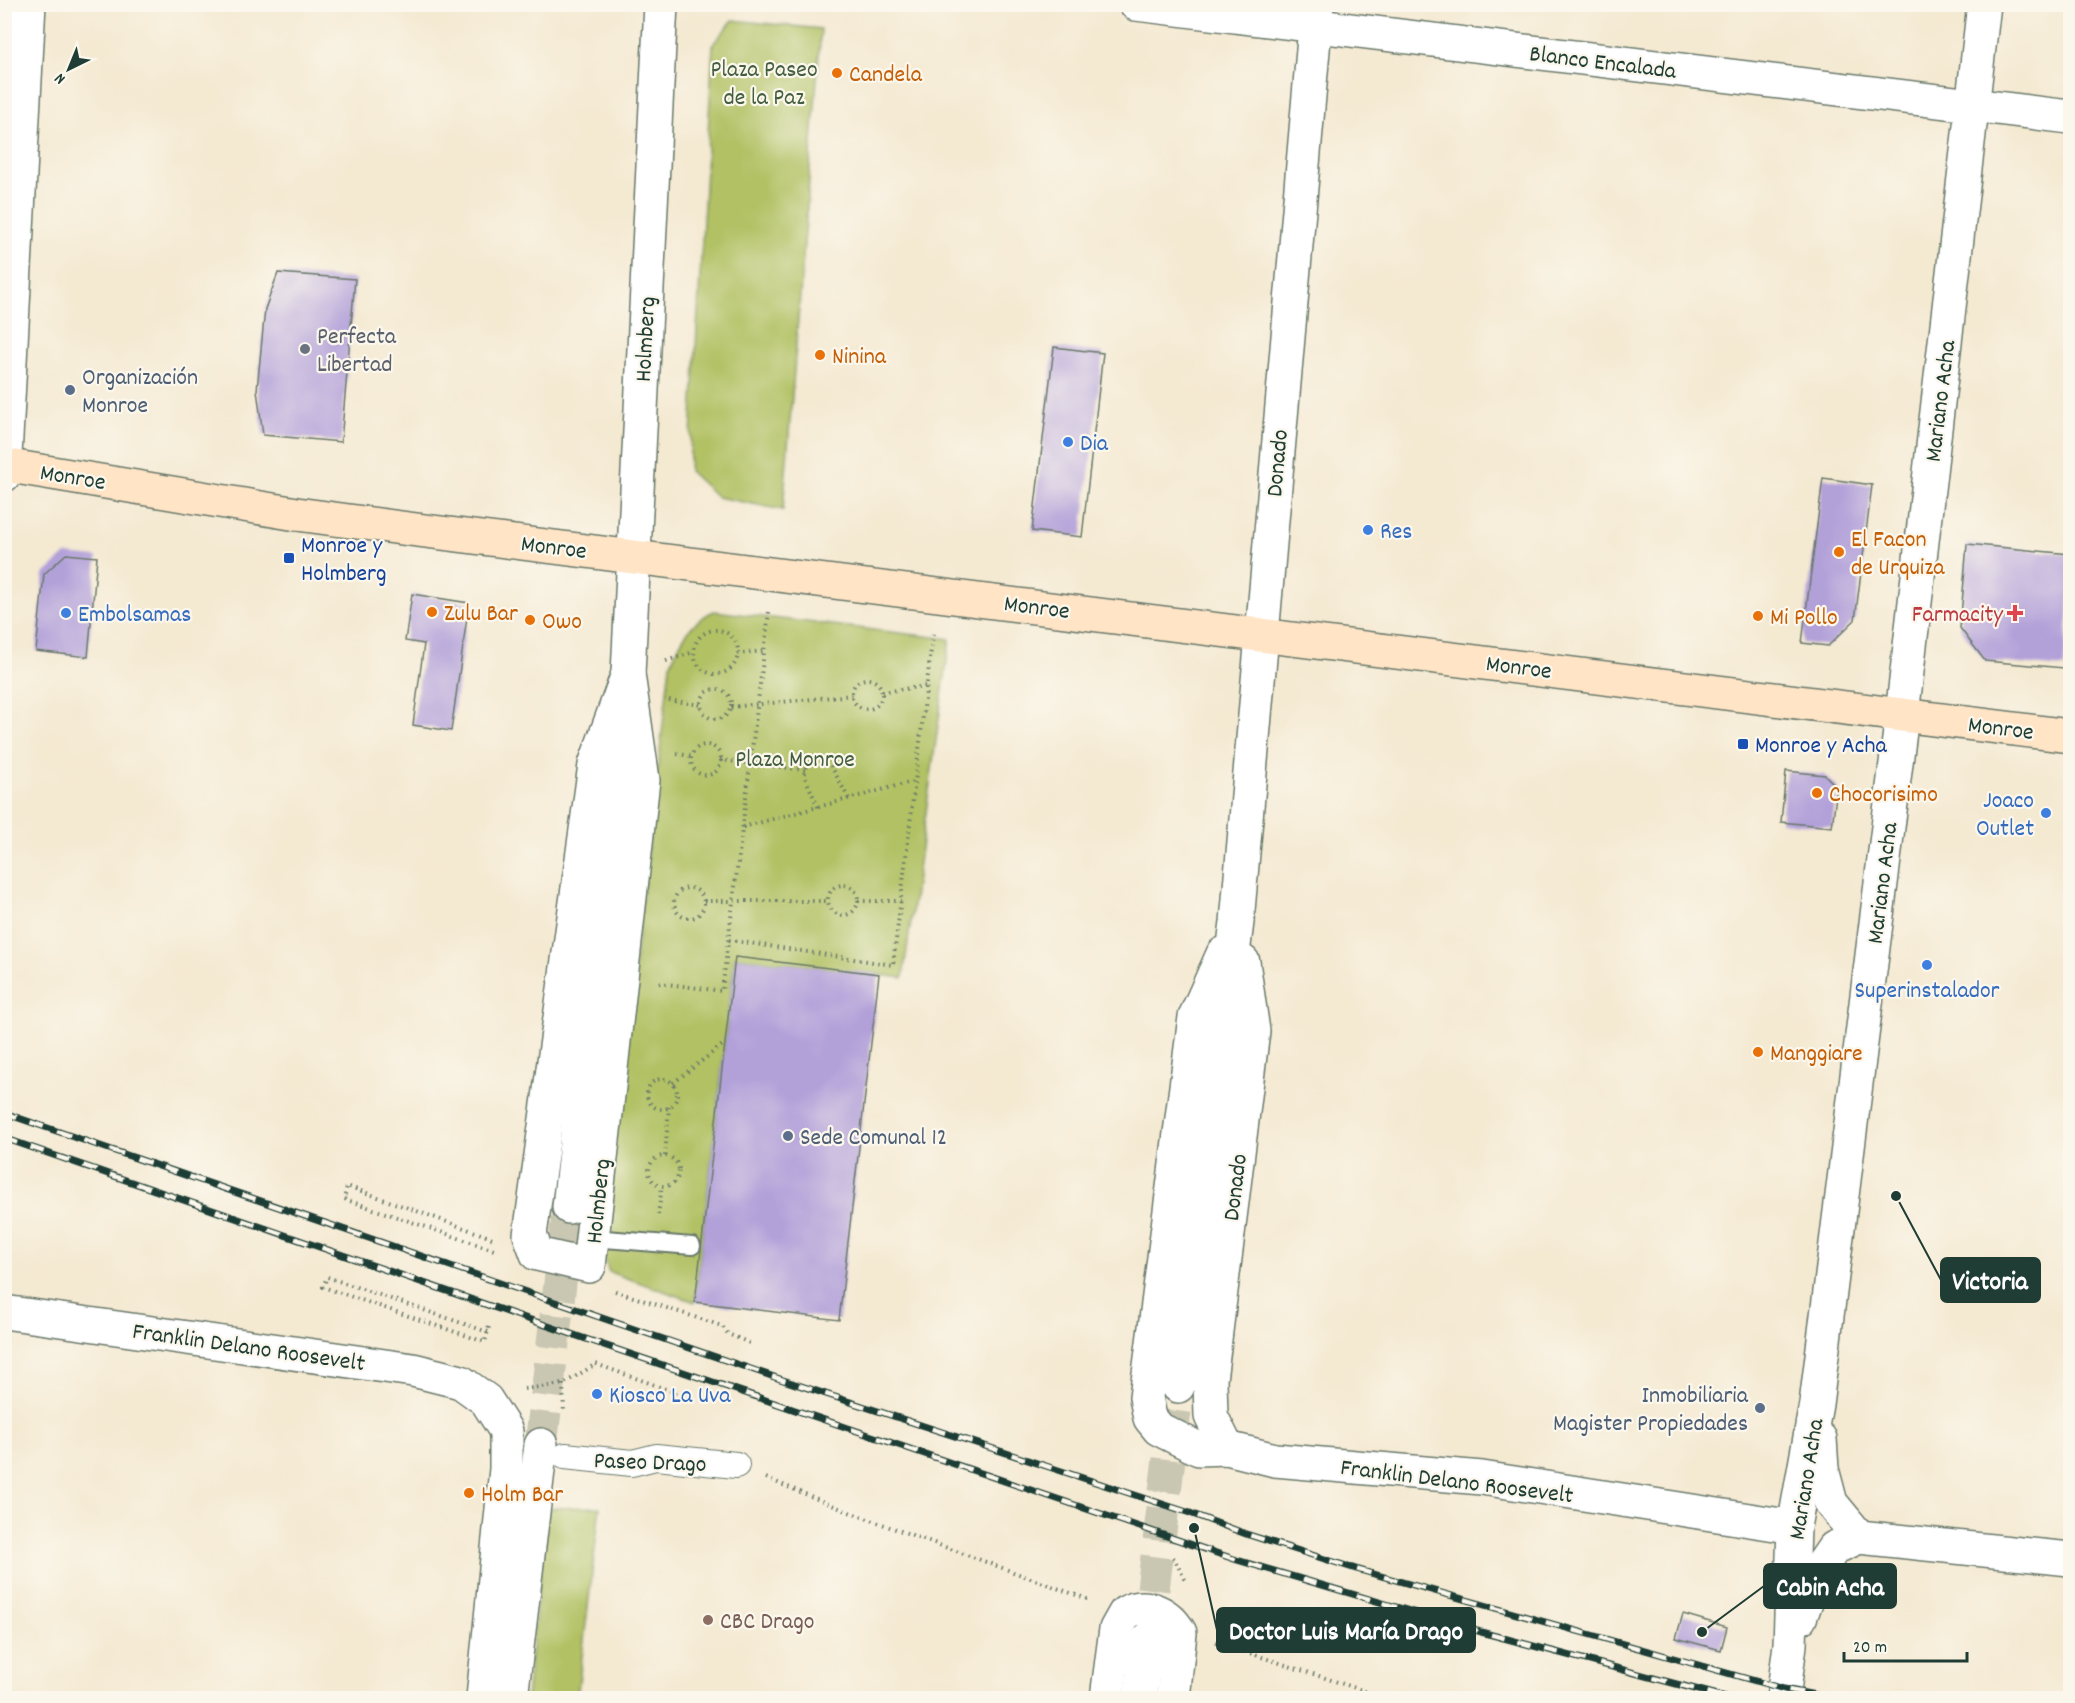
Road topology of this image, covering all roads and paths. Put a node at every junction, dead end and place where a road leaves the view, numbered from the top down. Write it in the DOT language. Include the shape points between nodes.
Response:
graph roads {
  1 [pos="29,4"];
  2 [pos="661,4"];
  3 [pos="1136,4"];
  4 [pos="1984,4"];
  5 [pos="1316,15"];
  6 [pos="1973,106"];
  7 [pos="2070,117"];
  8 [pos="5,468"];
  9 [pos="633,556"];
  10 [pos="774,573"];
  11 [pos="937,593"];
  12 [pos="1260,634"];
  13 [pos="764,651"];
  14 [pos="737,654"];
  15 [pos="628,674"];
  16 [pos="927,686"];
  17 [pos="882,692"];
  18 [pos="853,695"];
  19 [pos="758,704"];
  20 [pos="731,706"];
  21 [pos="1902,715"];
  22 [pos="2070,736"];
  23 [pos="720,760"];
  24 [pos="751,764"];
  25 [pos="805,770"];
  26 [pos="915,781"];
  27 [pos="849,799"];
  28 [pos="818,807"];
  29 [pos="743,827"];
  30 [pos="704,901"];
  31 [pos="734,901"];
  32 [pos="828,901"];
  33 [pos="858,901"];
  34 [pos="901,901"];
  35 [pos="1237,922"];
  36 [pos="729,940"];
  37 [pos="657,983"];
  38 [pos="725,1043"];
  39 [pos="673,1083"];
  40 [pos="669,1107"];
  41 [pos="665,1156"];
  42 [pos="662,1186"];
  43 [pos="569,1207"];
  44 [pos="658,1220"];
  45 [pos="504,1242"];
  46 [pos="692,1246"];
  47 [pos="499,1252"];
  48 [pos="591,1252"];
  49 [pos="4,1311"];
  50 [pos="489,1329"];
  51 [pos="752,1344"];
  52 [pos="563,1384"];
  53 [pos="1178,1386"];
  54 [pos="677,1393"];
  55 [pos="1146,1397"];
  56 [pos="1816,1404"];
  57 [pos="1227,1448"];
  58 [pos="553,1451"];
  59 [pos="736,1466"];
  60 [pos="1794,1527"];
  61 [pos="1859,1537"];
  62 [pos="2070,1559"];
  63 [pos="1125,1613"];
  64 [pos="1147,1640"];
  65 [pos="1221,1643"];
  66 [pos="1790,1645"];
  67 [pos="483,1698"];
  68 [pos="511,1698"];
  69 [pos="1107,1698"];
  70 [pos="1140,1698"];
  71 [pos="1173,1698"];
  72 [pos="1386,1698"];
  73 [pos="1783,1698"];
  1 -- 8 [label="street"];
  2 -- 9 [label="street, Holmberg"];
  3 -- 5 [label="street, Blanco Encalada"];
  4 -- 6 [label="street, Mariano Acha"];
  5 -- 6 [label="street, Blanco Encalada"];
  5 -- 12 [label="street, Donado"];
  6 -- 7 [label="street, Blanco Encalada"];
  6 -- 21 [label="street, Mariano Acha"];
  8 -- 9 [label="main road, Monroe" via="297,514"];
  9 -- 10 [label="main road, Monroe"];
  9 -- 15 [label="street, Holmberg"];
  10 -- 11 [label="main road, Monroe"];
  10 -- 13 [label="path"];
  11 -- 12 [label="main road, Monroe"];
  11 -- 16 [label="path"];
  12 -- 21 [label="main road, Monroe"];
  12 -- 35 [label="street, Donado"];
  13 -- 14 [label="path"];
  13 -- 19 [label="path"];
  14 -- 14 [label="path" via="733,639 715,630 701,636 694,649 698,664 716,674 734,665"];
  15 -- 43 [label="street, Holmberg"];
  15 -- 48 [label="street, Holmberg" via="643,780"];
  15 -- 48 [label="street, Holmberg" via="595,765 530,1235 537,1254"];
  16 -- 17 [label="path"];
  16 -- 26 [label="path"];
  17 -- 18 [label="path" via="874,681 864,680 856,685"];
  17 -- 18 [label="path" via="878,704 870,709 860,707"];
  18 -- 19 [label="path"];
  19 -- 20 [label="path"];
  19 -- 24 [label="path"];
  20 -- 20 [label="path" via="727,694 718,690 704,695 701,705 705,714 714,719 727,715"];
  21 -- 22 [label="main road, Monroe"];
  21 -- 56 [label="street, Mariano Acha"];
  23 -- 23 [label="path" via="716,750 702,745 694,751 691,761 695,770 704,774 716,771"];
  23 -- 24 [label="path"];
  24 -- 25 [label="path"];
  24 -- 29 [label="path"];
  25 -- 27 [label="path" via="815,760 825,761"];
  25 -- 28 [label="path" via="805,780"];
  26 -- 27 [label="path"];
  26 -- 34 [label="path"];
  27 -- 28 [label="path"];
  28 -- 29 [label="path"];
  29 -- 31 [label="path"];
  30 -- 30 [label="path" via="695,890 686,889 677,894 674,904 678,913 692,918 702,910"];
  30 -- 31 [label="path"];
  31 -- 32 [label="path"];
  31 -- 36 [label="path"];
  32 -- 33 [label="path" via="836,914 845,915 854,911"];
  32 -- 33 [label="path" via="834,888 844,885 853,890"];
  33 -- 34 [label="path"];
  34 -- 36 [label="path" via="893,965"];
  35 -- 53 [label="street, Donado"];
  35 -- 55 [label="street, Donado" via="1195,1017"];
  35 -- 57 [label="street, Donado" via="1253,1030 1210,1380 1211,1416"];
  36 -- 37 [label="path" via="722,991"];
  38 -- 39 [label="path"];
  39 -- 40 [label="path" via="676,1096"];
  39 -- 40 [label="path" via="658,1079 647,1089 651,1104"];
  40 -- 41 [label="path"];
  41 -- 42 [label="path" via="655,1159 649,1167 653,1181"];
  41 -- 42 [label="path" via="677,1165 678,1174 671,1184"];
  42 -- 44 [label="path"];
  45 -- 47 [label="path" via="347,1186 344,1199"];
  46 -- 48 [label="lane"];
  48 -- 51 [label="path" via="609,1288 722,1326 728,1334"];
  49 -- 67 [label="street, Franklin Delano Roosevelt" via="413,1370 461,1382 486,1400 506,1431 506,1469"];
  50 -- 50 [label="path" via="485,1342 323,1287 327,1277"];
  52 -- 54 [label="path" via="596,1364"];
  55 -- 57 [label="street, Franklin Delano Roosevelt" via="1150,1418 1159,1429 1198,1449"];
  56 -- 60 [label="street, Mariano Acha"];
  56 -- 61 [label="street, Mariano Acha" via="1822,1469 1831,1503"];
  57 -- 60 [label="street, Franklin Delano Roosevelt" via="1275,1460 1482,1479"];
  58 -- 59 [label="street, Paseo Drago" via="632,1463 656,1456"];
  58 -- 68 [label="street"];
  59 -- 63 [label="path" via="849,1512"];
  60 -- 66 [label="street, Mariano Acha"];
  61 -- 62 [label="street"];
  61 -- 66 [label="street" via="1834,1548 1816,1574"];
  63 -- 69 [label="street" via="1116,1629"];
  63 -- 71 [label="street" via="1133,1608 1155,1610 1174,1623 1180,1633"];
  64 -- 70 [label="street"];
  65 -- 72 [label="path"];
  66 -- 73 [label="street, Mariano Acha"];
}
